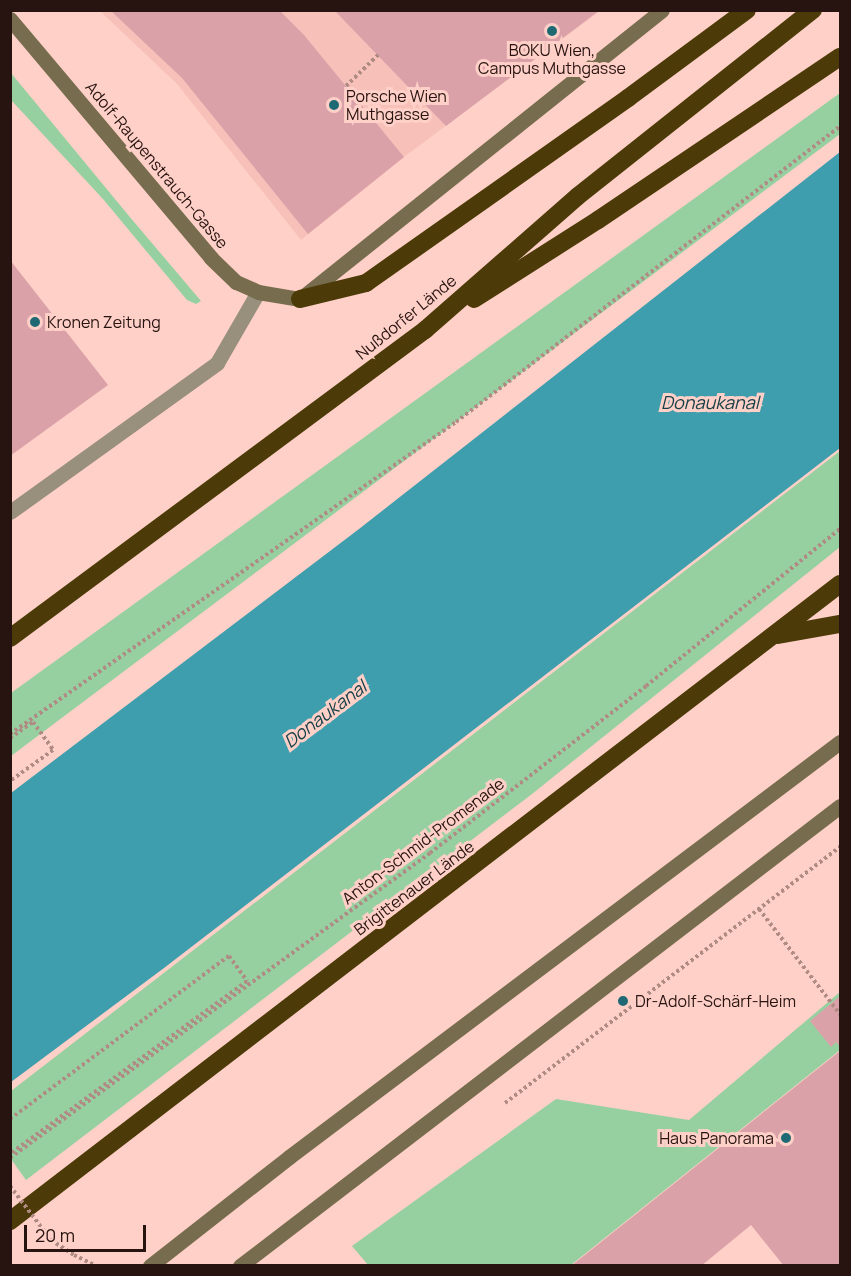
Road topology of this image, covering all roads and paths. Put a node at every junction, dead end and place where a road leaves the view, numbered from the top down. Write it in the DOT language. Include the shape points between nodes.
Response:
graph roads {
  1 [pos="662,10"];
  2 [pos="747,10"];
  3 [pos="813,10"];
  4 [pos="10,19"];
  5 [pos="378,55"];
  6 [pos="840,57"];
  7 [pos="346,86"];
  8 [pos="840,126"];
  9 [pos="258,292"];
  10 [pos="300,298"];
  11 [pos="425,330"];
  12 [pos="10,512"];
  13 [pos="840,529"];
  14 [pos="840,584"];
  15 [pos="840,624"];
  16 [pos="776,635"];
  17 [pos="10,638"];
  18 [pos="10,734"];
  19 [pos="10,738"];
  20 [pos="840,742"];
  21 [pos="10,781"];
  22 [pos="840,806"];
  23 [pos="840,847"];
  24 [pos="759,909"];
  25 [pos="840,1014"];
  26 [pos="498,1108"];
  27 [pos="10,1119"];
  28 [pos="10,1156"];
  29 [pos="10,1186"];
  30 [pos="10,1221"];
  31 [pos="97,1266"];
  32 [pos="150,1266"];
  33 [pos="240,1266"];
  1 -- 10 [label="main road"];
  2 -- 10 [label="highway" via="366,284"];
  3 -- 11 [label="highway, Nußdorfer Lände" via="578,195"];
  4 -- 9 [label="main road, Adolf-Raupenstrauch-Gasse" via="212,258 236,282"];
  5 -- 7 [label="path"];
  6 -- 11 [label="highway" via="598,220"];
  8 -- 18 [label="path" via="456,423"];
  9 -- 10 [label="main road, Adolf-Raupenstrauch-Gasse"];
  9 -- 12 [label="lane" via="217,363"];
  11 -- 17 [label="highway, Nußdorfer Lände"];
  13 -- 28 [label="path, Anton-Schmid-Promenade" via="430,853"];
  14 -- 16 [label="highway, Brigittenauer Lände"];
  15 -- 16 [label="highway"];
  16 -- 30 [label="highway, Brigittenauer Lände"];
  19 -- 21 [label="path" via="33,722 53,750"];
  20 -- 32 [label="main road" via="289,1156"];
  22 -- 33 [label="main road"];
  23 -- 24 [label="path"];
  24 -- 25 [label="path"];
  24 -- 26 [label="path"];
  27 -- 28 [label="path" via="229,956 247,981"];
  29 -- 31 [label="path, bridge" via="51,1240"];
}
